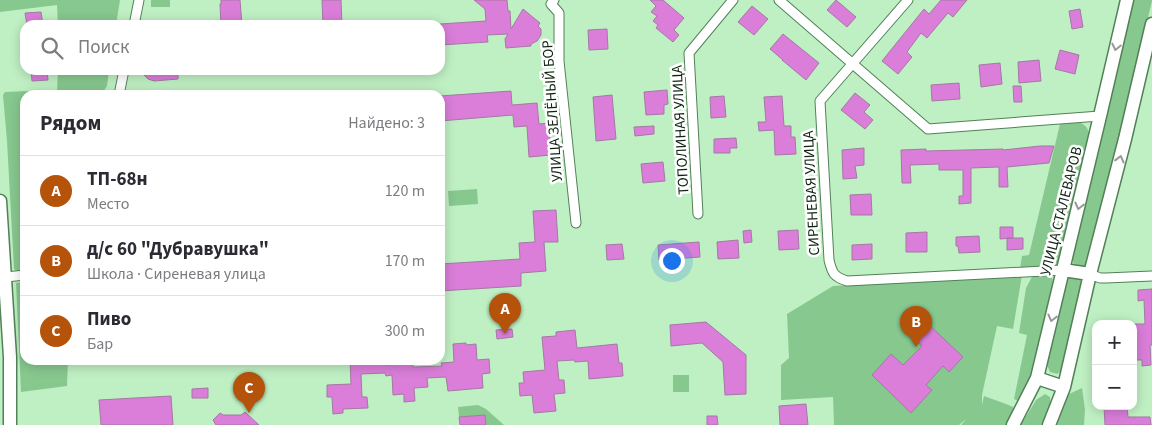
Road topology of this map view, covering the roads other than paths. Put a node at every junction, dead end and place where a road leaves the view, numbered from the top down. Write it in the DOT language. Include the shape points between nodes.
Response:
graph roads {
  1 [pos="139,0"];
  2 [pos="733,0"];
  3 [pos="779,0"];
  4 [pos="908,0"];
  5 [pos="1127,0"];
  6 [pos="551,1"];
  7 [pos="135,20"];
  8 [pos="1152,24"];
  9 [pos="853,63"];
  10 [pos="123,75"];
  11 [pos="120,90"];
  12 [pos="1100,116"];
  13 [pos="0,201"];
  14 [pos="698,214"];
  15 [pos="576,223"];
  16 [pos="1063,270"];
  17 [pos="1090,274"];
  18 [pos="20,276"];
  19 [pos="1152,276"];
  20 [pos="6,277"];
  21 [pos="1037,378"];
  22 [pos="1064,387"];
  23 [pos="10,425"];
  24 [pos="1013,425"];
  25 [pos="1048,425"];
  1 -- 7 [label="street"];
  2 -- 14 [label="street, ТОПОЛИНАЯ УЛИЦА" via="689,53"];
  3 -- 9 [label="street"];
  4 -- 9 [label="street, СИРЕНЕВАЯ УЛИЦА"];
  5 -- 12 [label="main road, УЛИЦА СТАЛЕВАРОВ, one-way"];
  6 -- 15 [label="street, УЛИЦА ЗЕЛЁНЫЙ БОР" via="559,13 560,62"];
  17 -- 8 [label="main road, one-way"];
  9 -- 12 [label="street" via="928,130"];
  9 -- 16 [label="street, СИРЕНЕВАЯ УЛИЦА" via="820,101 831,272 847,281"];
  10 -- 11 [label="street"];
  12 -- 16 [label="main road, УЛИЦА СТАЛЕВАРОВ, one-way"];
  13 -- 20 [label="main road"];
  16 -- 17 [label="main road"];
  16 -- 21 [label="main road, УЛИЦА СТАЛЕВАРОВ, one-way"];
  17 -- 19 [label="street" via="1100,278"];
  17 -- 22 [label="main road"];
  18 -- 20 [label="street"];
  20 -- 23 [label="main road"];
  21 -- 22 [label="main road"];
  21 -- 24 [label="main road, УЛИЦА СТАЛЕВАРОВ"];
  22 -- 25 [label="main road"];
}
